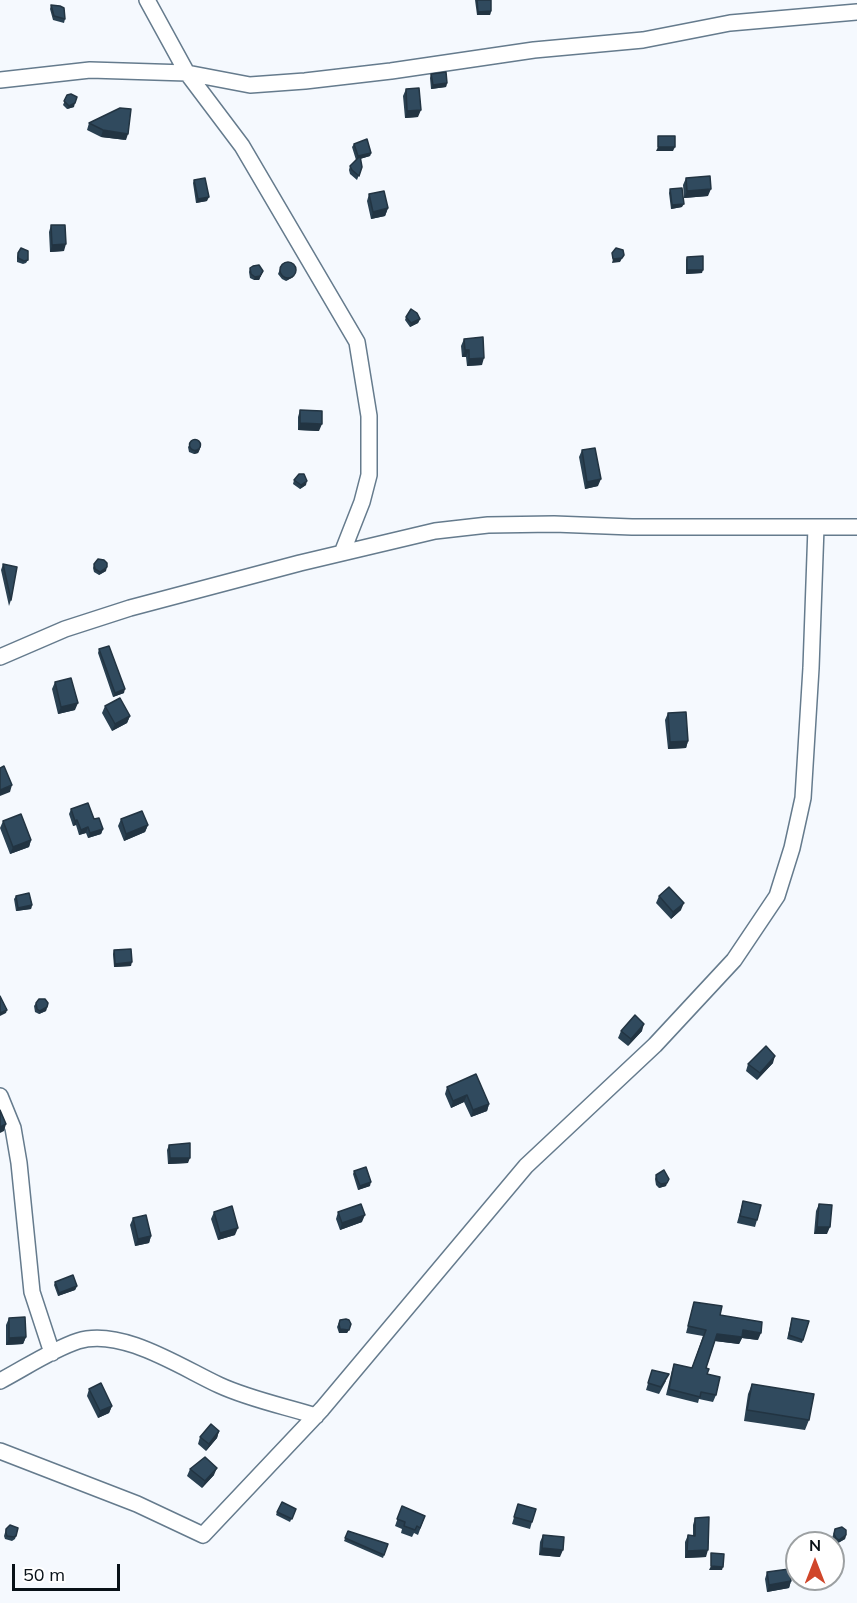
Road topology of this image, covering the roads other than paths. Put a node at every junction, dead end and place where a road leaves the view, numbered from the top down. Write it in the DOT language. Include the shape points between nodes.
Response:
graph roads {
  1 [pos="147,0"];
  2 [pos="857,12"];
  3 [pos="187,73"];
  4 [pos="0,80"];
  5 [pos="816,527"];
  6 [pos="857,527"];
  7 [pos="342,553"];
  8 [pos="0,657"];
  9 [pos="0,1096"];
  10 [pos="52,1353"];
  11 [pos="0,1381"];
  12 [pos="316,1416"];
  13 [pos="0,1451"];
  1 -- 3 [label="street"];
  2 -- 3 [label="street" via="730,23 643,40 534,50 305,81 250,85"];
  3 -- 4 [label="street" via="90,70"];
  3 -- 7 [label="street" via="242,146 357,342 369,416 369,475"];
  5 -- 6 [label="street"];
  5 -- 7 [label="street" via="488,525 435,531"];
  5 -- 12 [label="street" via="803,798 777,896 734,960 655,1045 526,1166"];
  7 -- 8 [label="street" via="130,608 65,629"];
  9 -- 10 [label="street" via="13,1128 19,1163 32,1292"];
  10 -- 11 [label="street"];
  10 -- 12 [label="street" via="79,1341 101,1339 130,1344 173,1360 220,1386"];
  12 -- 13 [label="street" via="203,1535 137,1504"];
}
